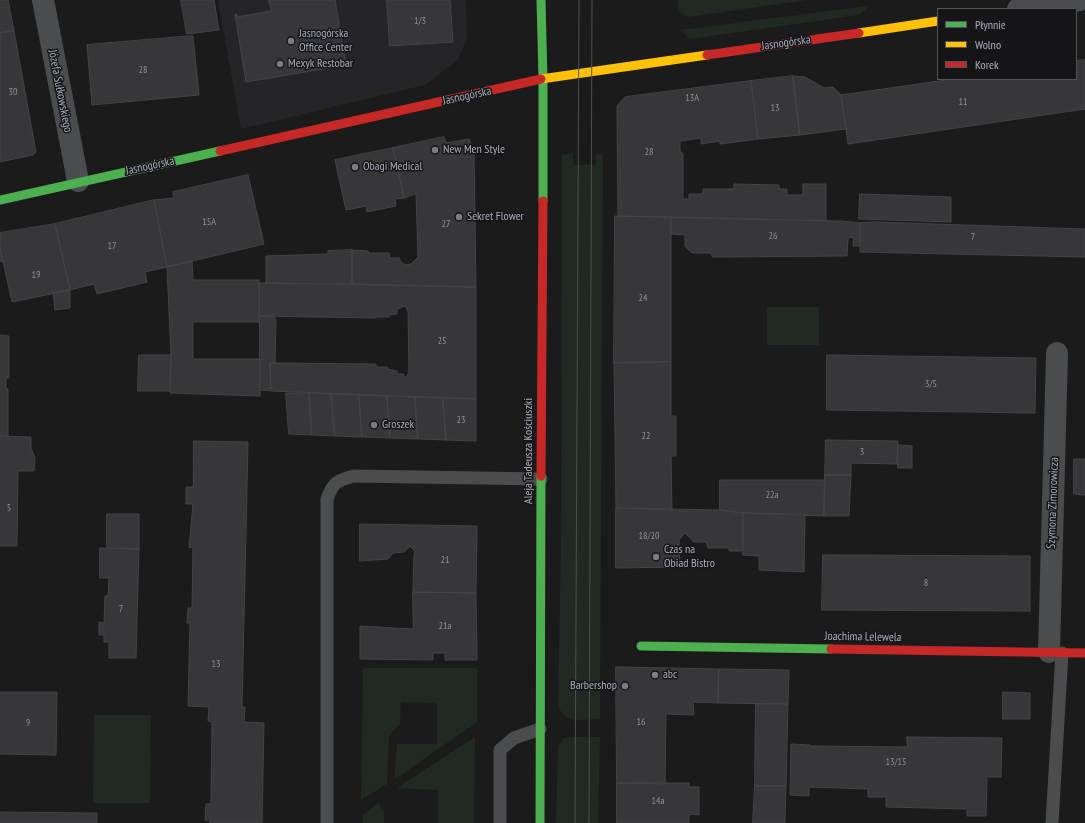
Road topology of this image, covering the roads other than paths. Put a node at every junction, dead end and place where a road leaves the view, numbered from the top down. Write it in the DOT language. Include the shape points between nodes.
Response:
graph roads {
  1 [pos="43,0"];
  2 [pos="542,0"];
  3 [pos="1080,0"];
  4 [pos="1025,8"];
  5 [pos="937,21"];
  6 [pos="543,79"];
  7 [pos="78,182"];
  8 [pos="0,200"];
  9 [pos="1057,353"];
  10 [pos="541,479"];
  11 [pos="641,646"];
  12 [pos="1055,653"];
  13 [pos="1085,653"];
  14 [pos="540,729"];
  15 [pos="327,823"];
  16 [pos="500,823"];
  17 [pos="540,823"];
  18 [pos="1052,823"];
  1 -- 7 [label="street, Józefa Sułkowskiego"];
  2 -- 6 [label="street, Aleja Tadeusza Kościuszki"];
  3 -- 4 [label="street"];
  5 -- 6 [label="street, Jasnogórska"];
  6 -- 7 [label="street, Jasnogórska"];
  6 -- 10 [label="street, Aleja Tadeusza Kościuszki"];
  7 -- 8 [label="street, Jasnogórska"];
  9 -- 12 [label="street, Szymona Zimorowicza"];
  10 -- 14 [label="street, Aleja Tadeusza Kościuszki"];
  10 -- 15 [label="lane" via="354,476 338,480 330,488 327,499"];
  11 -- 12 [label="street, Joachima Lelewela"];
  12 -- 13 [label="street, Joachima Lelewela"];
  12 -- 18 [label="lane"];
  14 -- 16 [label="lane" via="514,738 500,750"];
  14 -- 17 [label="street, Aleja Tadeusza Kościuszki"];
}
